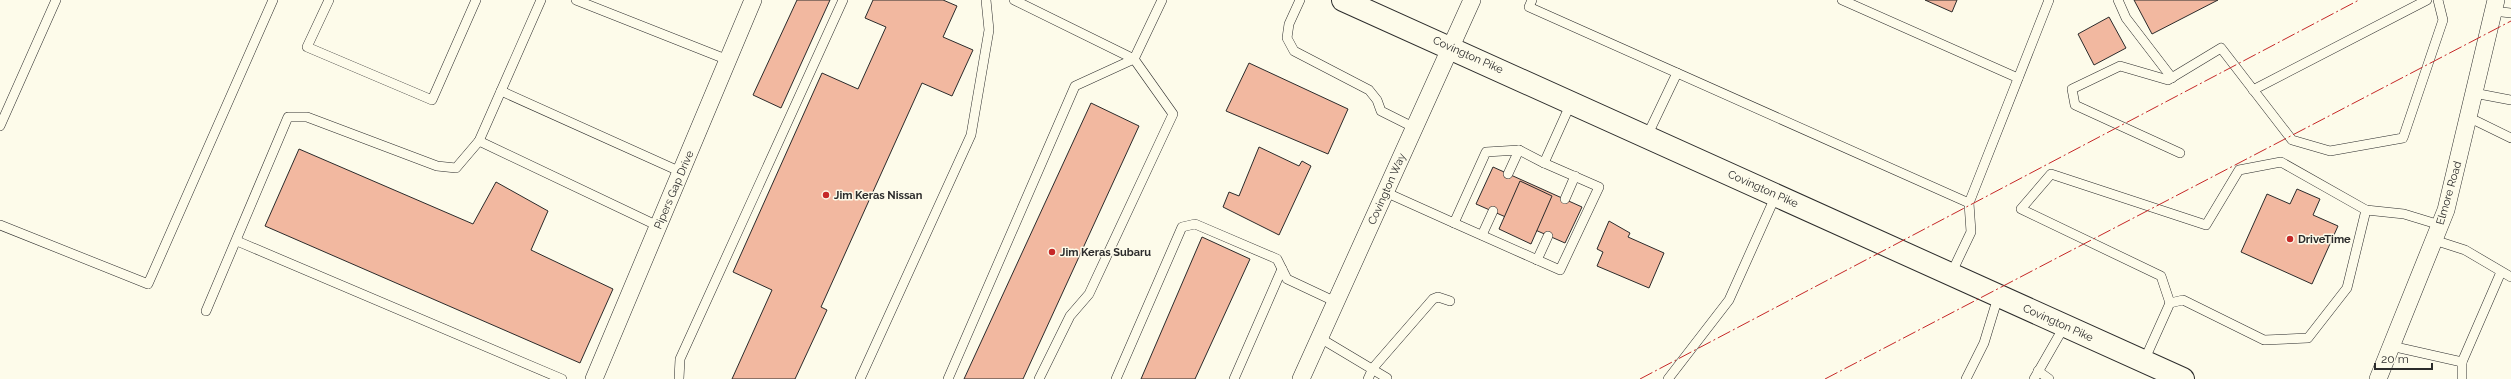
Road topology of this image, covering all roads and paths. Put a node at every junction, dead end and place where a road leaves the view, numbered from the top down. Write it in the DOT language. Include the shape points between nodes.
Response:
graph roads {
  1 [pos="56,0"];
  2 [pos="273,0"];
  3 [pos="329,0"];
  4 [pos="541,0"];
  5 [pos="576,0"];
  6 [pos="753,0"];
  7 [pos="843,0"];
  8 [pos="986,0"];
  9 [pos="1014,0"];
  10 [pos="1162,0"];
  11 [pos="1300,0"];
  12 [pos="1343,0"];
  13 [pos="1472,0"];
  14 [pos="1532,0"];
  15 [pos="1842,0"];
  16 [pos="2049,0"];
  17 [pos="2118,0"];
  18 [pos="2427,0"];
  19 [pos="2438,0"];
  20 [pos="473,1"];
  21 [pos="2494,6"];
  22 [pos="2511,13"];
  23 [pos="1451,48"];
  24 [pos="728,60"];
  25 [pos="1134,60"];
  26 [pos="1677,73"];
  27 [pos="2018,78"];
  28 [pos="2172,78"];
  29 [pos="2253,90"];
  30 [pos="501,91"];
  31 [pos="2474,93"];
  32 [pos="2511,100"];
  33 [pos="1572,102"];
  34 [pos="2468,117"];
  35 [pos="0,126"];
  36 [pos="1415,128"];
  37 [pos="1647,136"];
  38 [pos="2511,138"];
  39 [pos="479,141"];
  40 [pos="1519,150"];
  41 [pos="2180,153"];
  42 [pos="1544,163"];
  43 [pos="681,172"];
  44 [pos="1508,174"];
  45 [pos="1575,176"];
  46 [pos="1385,192"];
  47 [pos="1776,195"];
  48 [pos="1565,199"];
  49 [pos="1968,203"];
  50 [pos="2366,210"];
  51 [pos="1493,211"];
  52 [pos="1454,223"];
  53 [pos="0,225"];
  54 [pos="658,226"];
  55 [pos="2437,233"];
  56 [pos="1482,236"];
  57 [pos="1548,236"];
  58 [pos="237,241"];
  59 [pos="1537,260"];
  60 [pos="1282,269"];
  61 [pos="2501,272"];
  62 [pos="1951,274"];
  63 [pos="2511,278"];
  64 [pos="1998,297"];
  65 [pos="1450,301"];
  66 [pos="1336,302"];
  67 [pos="2170,303"];
  68 [pos="206,311"];
  69 [pos="2064,325"];
  70 [pos="1320,338"];
  71 [pos="2391,346"];
  72 [pos="2144,361"];
  73 [pos="2462,362"];
  74 [pos="1373,368"];
  75 [pos="2036,375"];
  76 [pos="1387,378"];
  77 [pos="562,379"];
  78 [pos="594,379"];
  79 [pos="678,379"];
  80 [pos="860,379"];
  81 [pos="948,379"];
  82 [pos="1039,379"];
  83 [pos="1116,379"];
  84 [pos="1234,379"];
  85 [pos="1301,379"];
  86 [pos="1368,379"];
  87 [pos="1668,379"];
  88 [pos="1966,379"];
  89 [pos="2049,379"];
  90 [pos="2183,379"];
  91 [pos="2378,379"];
  92 [pos="2462,379"];
  1 -- 35 [label="lane"];
  2 -- 53 [label="lane" via="148,284"];
  3 -- 20 [label="lane" via="307,46 432,100"];
  4 -- 30 [label="lane"];
  5 -- 24 [label="lane"];
  6 -- 24 [label="street, Pipers Gap Drive"];
  7 -- 79 [label="lane" via="680,359"];
  8 -- 80 [label="lane" via="989,30 971,135"];
  9 -- 25 [label="lane"];
  10 -- 25 [label="lane"];
  11 -- 36 [label="lane" via="1288,24 1287,38 1294,51 1369,90 1381,111"];
  12 -- 23 [label="main road, Covington Pike"];
  13 -- 23 [label="street, Covington Way"];
  14 -- 26 [label="lane" via="1529,7"];
  15 -- 27 [label="lane"];
  16 -- 27 [label="lane"];
  17 -- 28 [label="lane" via="2126,18"];
  18 -- 29 [label="lane"];
  19 -- 29 [label="lane" via="2442,20 2403,138 2330,151 2292,140"];
  21 -- 22 [label="lane"];
  21 -- 31 [label="street, Elmore Road"];
  23 -- 33 [label="main road, Covington Pike"];
  23 -- 36 [label="street, Covington Way"];
  24 -- 43 [label="street, Pipers Gap Drive"];
  25 -- 81 [label="lane" via="1075,86"];
  25 -- 82 [label="lane" via="1173,114 1089,294 1070,316"];
  26 -- 37 [label="lane"];
  26 -- 49 [label="lane"];
  27 -- 49 [label="lane"];
  28 -- 29 [label="lane" via="2221,48"];
  28 -- 41 [label="lane" via="2168,80 2120,66 2072,89 2075,105"];
  30 -- 39 [label="lane"];
  30 -- 43 [label="lane"];
  31 -- 32 [label="lane"];
  31 -- 34 [label="street, Elmore Road"];
  33 -- 37 [label="main road, Covington Pike"];
  33 -- 42 [label="lane"];
  34 -- 38 [label="lane"];
  34 -- 55 [label="street, Elmore Road" via="2446,210"];
  36 -- 46 [label="street, Covington Way"];
  37 -- 47 [label="main road, Covington Pike"];
  39 -- 54 [label="lane"];
  39 -- 58 [label="lane" via="456,168 437,166 307,117 288,117"];
  40 -- 42 [label="lane"];
  40 -- 44 [label="lane"];
  40 -- 52 [label="lane" via="1486,152"];
  42 -- 45 [label="lane"];
  43 -- 54 [label="street, Pipers Gap Drive"];
  45 -- 48 [label="lane"];
  45 -- 59 [label="lane" via="1599,187 1560,270"];
  46 -- 52 [label="lane"];
  46 -- 66 [label="street, Covington Way"];
  47 -- 62 [label="main road, Covington Pike"];
  47 -- 87 [label="lane" via="1729,300"];
  49 -- 62 [label="lane" via="1971,232"];
  50 -- 55 [label="lane" via="2404,214"];
  50 -- 67 [label="lane" via="2347,288 2308,338 2264,340 2183,300"];
  50 -- 67 [label="lane" via="2281,162 2239,170 2206,225 2051,174 2021,209 2161,276"];
  51 -- 56 [label="lane"];
  52 -- 56 [label="lane"];
  54 -- 78 [label="street, Pipers Gap Drive"];
  55 -- 61 [label="lane"];
  55 -- 71 [label="street, Elmore Road"];
  56 -- 59 [label="lane"];
  57 -- 59 [label="lane"];
  58 -- 68 [label="lane"];
  58 -- 77 [label="lane"];
  60 -- 66 [label="lane" via="1287,279"];
  60 -- 83 [label="lane" via="1277,259 1195,224 1182,227"];
  60 -- 84 [label="lane"];
  61 -- 63 [label="lane"];
  61 -- 73 [label="lane"];
  62 -- 64 [label="main road, Covington Pike"];
  64 -- 69 [label="main road, Covington Pike"];
  64 -- 88 [label="lane" via="1984,343"];
  65 -- 74 [label="lane" via="1438,297 1433,299"];
  66 -- 70 [label="street, Covington Way"];
  67 -- 72 [label="lane"];
  69 -- 72 [label="main road, Covington Pike"];
  69 -- 75 [label="lane"];
  70 -- 74 [label="lane"];
  70 -- 85 [label="street, Covington Way"];
  71 -- 73 [label="lane"];
  71 -- 91 [label="street, Elmore Road"];
  72 -- 90 [label="main road, Covington Pike"];
  73 -- 92 [label="lane"];
  74 -- 76 [label="lane"];
  74 -- 86 [label="lane"];
  75 -- 89 [label="lane"];
}
